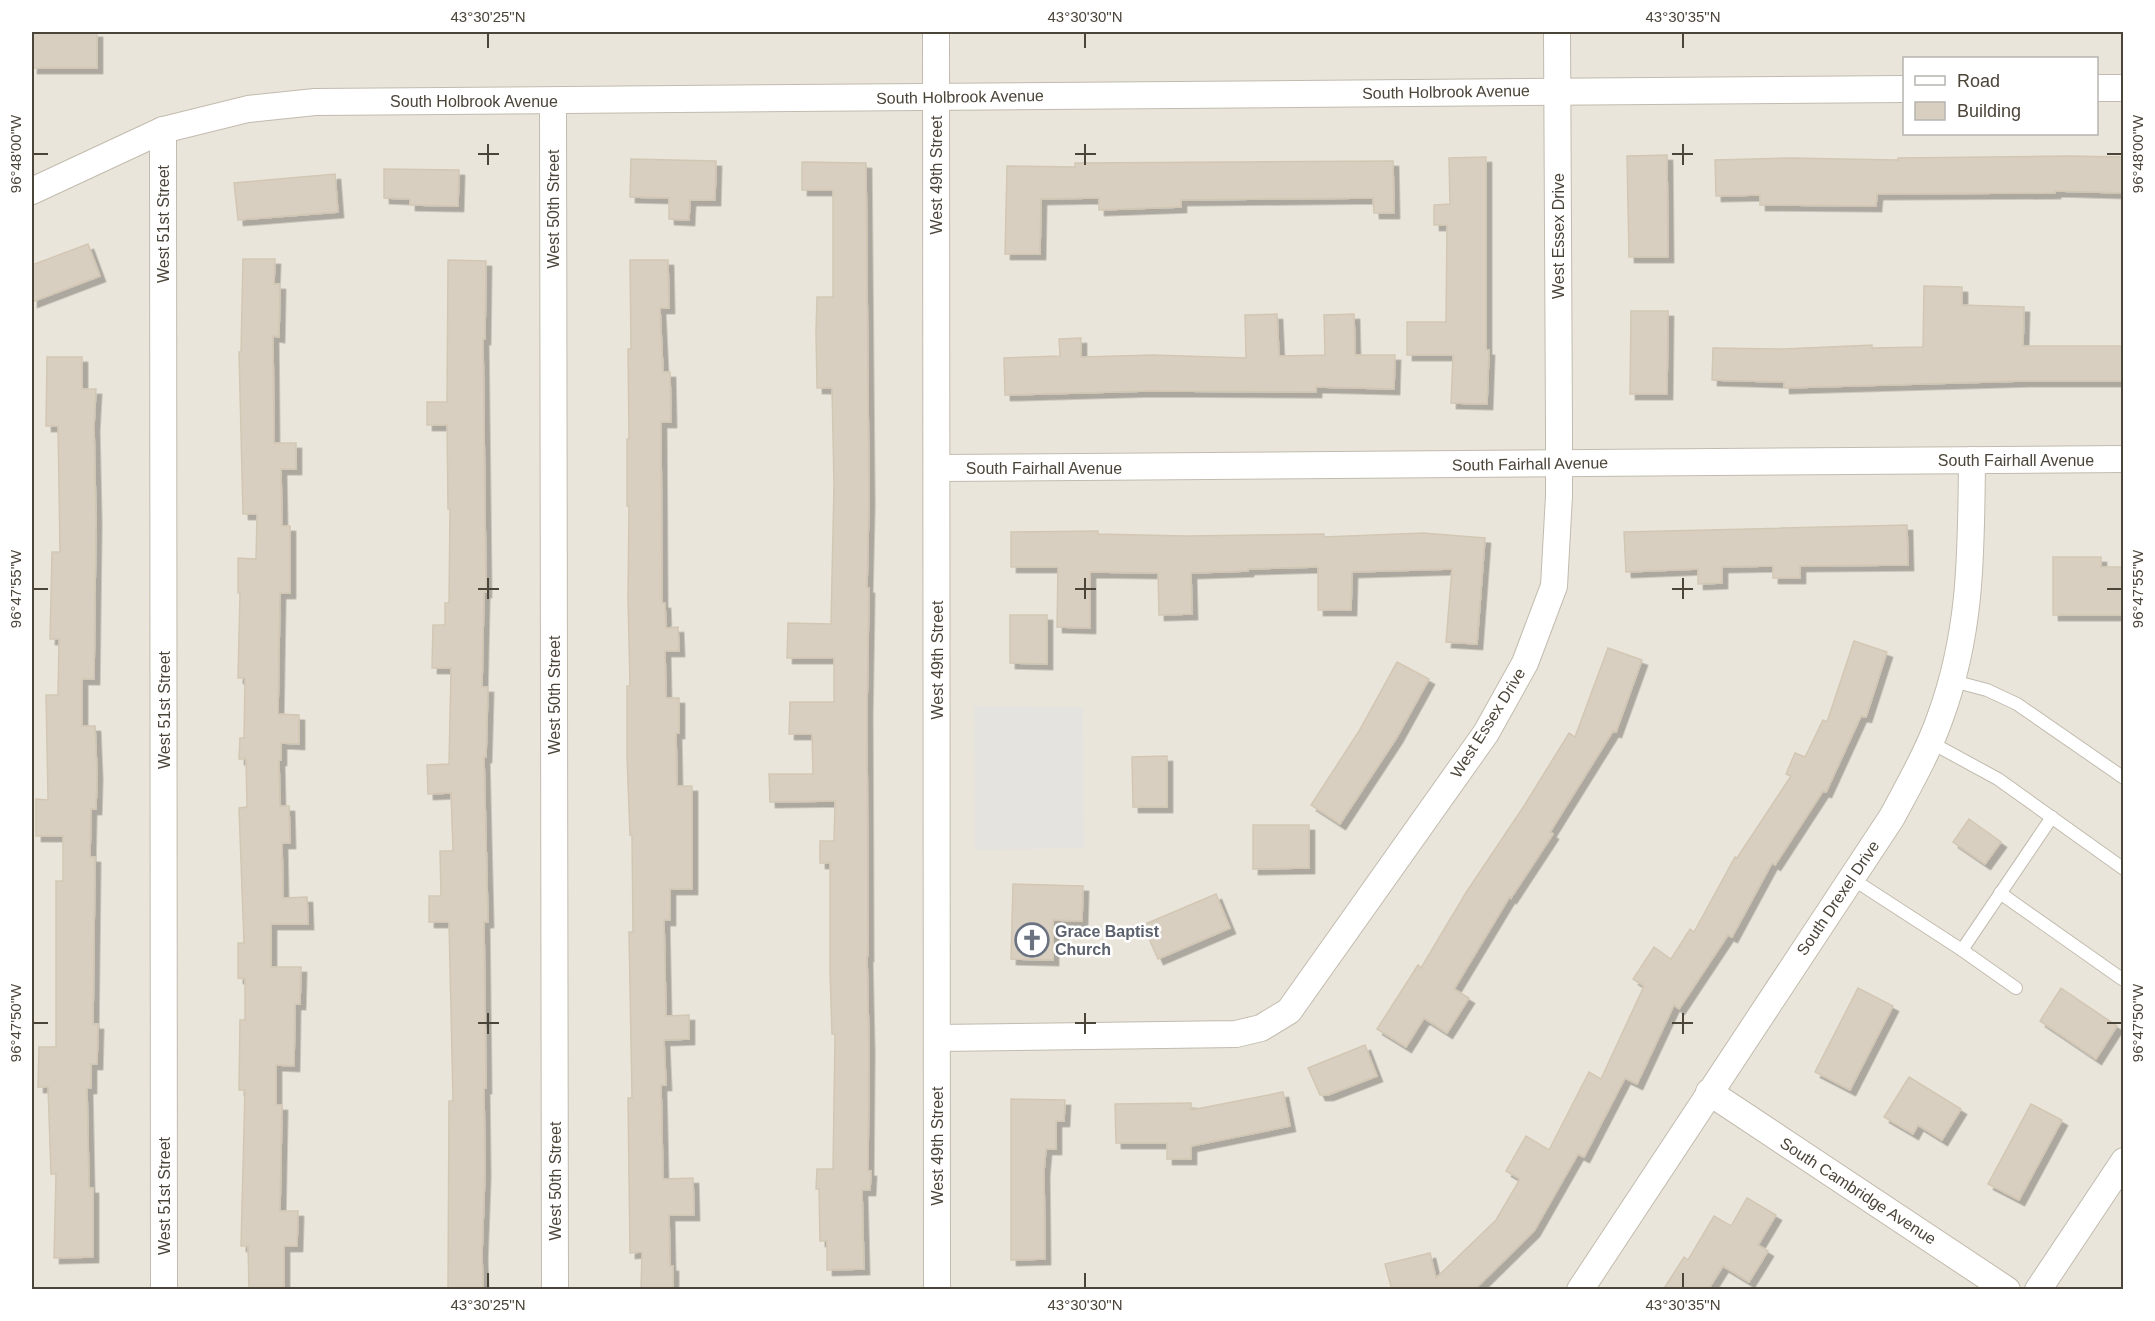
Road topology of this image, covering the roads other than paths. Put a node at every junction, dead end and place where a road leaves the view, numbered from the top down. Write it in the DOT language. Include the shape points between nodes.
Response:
graph roads {
  1 [pos="936,32"];
  2 [pos="1557,32"];
  3 [pos="2098,88"];
  4 [pos="2124,88"];
  5 [pos="1903,89"];
  6 [pos="1557,91"];
  7 [pos="936,97"];
  8 [pos="553,101"];
  9 [pos="163,130"];
  10 [pos="32,191"];
  11 [pos="2124,459"];
  12 [pos="1972,460"];
  13 [pos="1559,465"];
  14 [pos="937,468"];
  15 [pos="1953,681"];
  16 [pos="1930,742"];
  17 [pos="2124,778"];
  18 [pos="2052,818"];
  19 [pos="2124,869"];
  20 [pos="1851,878"];
  21 [pos="2000,894"];
  22 [pos="1962,950"];
  23 [pos="2124,977"];
  24 [pos="2016,988"];
  25 [pos="937,1038"];
  26 [pos="1709,1092"];
  27 [pos="2124,1161"];
  28 [pos="164,1290"];
  29 [pos="555,1290"];
  30 [pos="937,1290"];
  31 [pos="1580,1290"];
  32 [pos="2007,1290"];
  33 [pos="2038,1290"];
  1 -- 7 [label="street, West 49th Street"];
  2 -- 6 [label="street, West Essex Drive"];
  3 -- 4 [label="street"];
  5 -- 6 [label="street, South Holbrook Avenue"];
  6 -- 7 [label="street, South Holbrook Avenue"];
  6 -- 13 [label="street, West Essex Drive"];
  7 -- 8 [label="street, South Holbrook Avenue"];
  7 -- 14 [label="street, West 49th Street"];
  8 -- 9 [label="street, South Holbrook Avenue" via="315,102 248,109"];
  8 -- 29 [label="street, West 50th Street"];
  9 -- 10 [label="street, South Holbrook Avenue"];
  9 -- 28 [label="street, West 51st Street"];
  11 -- 12 [label="street, South Fairhall Avenue"];
  12 -- 13 [label="street, South Fairhall Avenue"];
  12 -- 15 [label="street, South Drexel Drive" via="1969,595"];
  13 -- 14 [label="street, South Fairhall Avenue"];
  13 -- 25 [label="street, West Essex Drive" via="1554,586 1526,663 1485,733 1290,1011 1261,1028 1236,1034"];
  14 -- 25 [label="street, West 49th Street"];
  15 -- 16 [label="street, South Drexel Drive"];
  15 -- 17 [label="lane" via="1987,690 2017,704"];
  16 -- 18 [label="lane" via="1998,779"];
  16 -- 20 [label="street, South Drexel Drive" via="1892,817"];
  18 -- 19 [label="lane"];
  18 -- 21 [label="lane"];
  20 -- 22 [label="lane"];
  20 -- 26 [label="street, South Drexel Drive"];
  21 -- 22 [label="lane"];
  21 -- 23 [label="lane"];
  22 -- 24 [label="lane"];
  25 -- 30 [label="street, West 49th Street"];
  26 -- 31 [label="street, South Drexel Drive"];
  26 -- 32 [label="street, South Cambridge Avenue"];
  27 -- 33 [label="street"];
}
